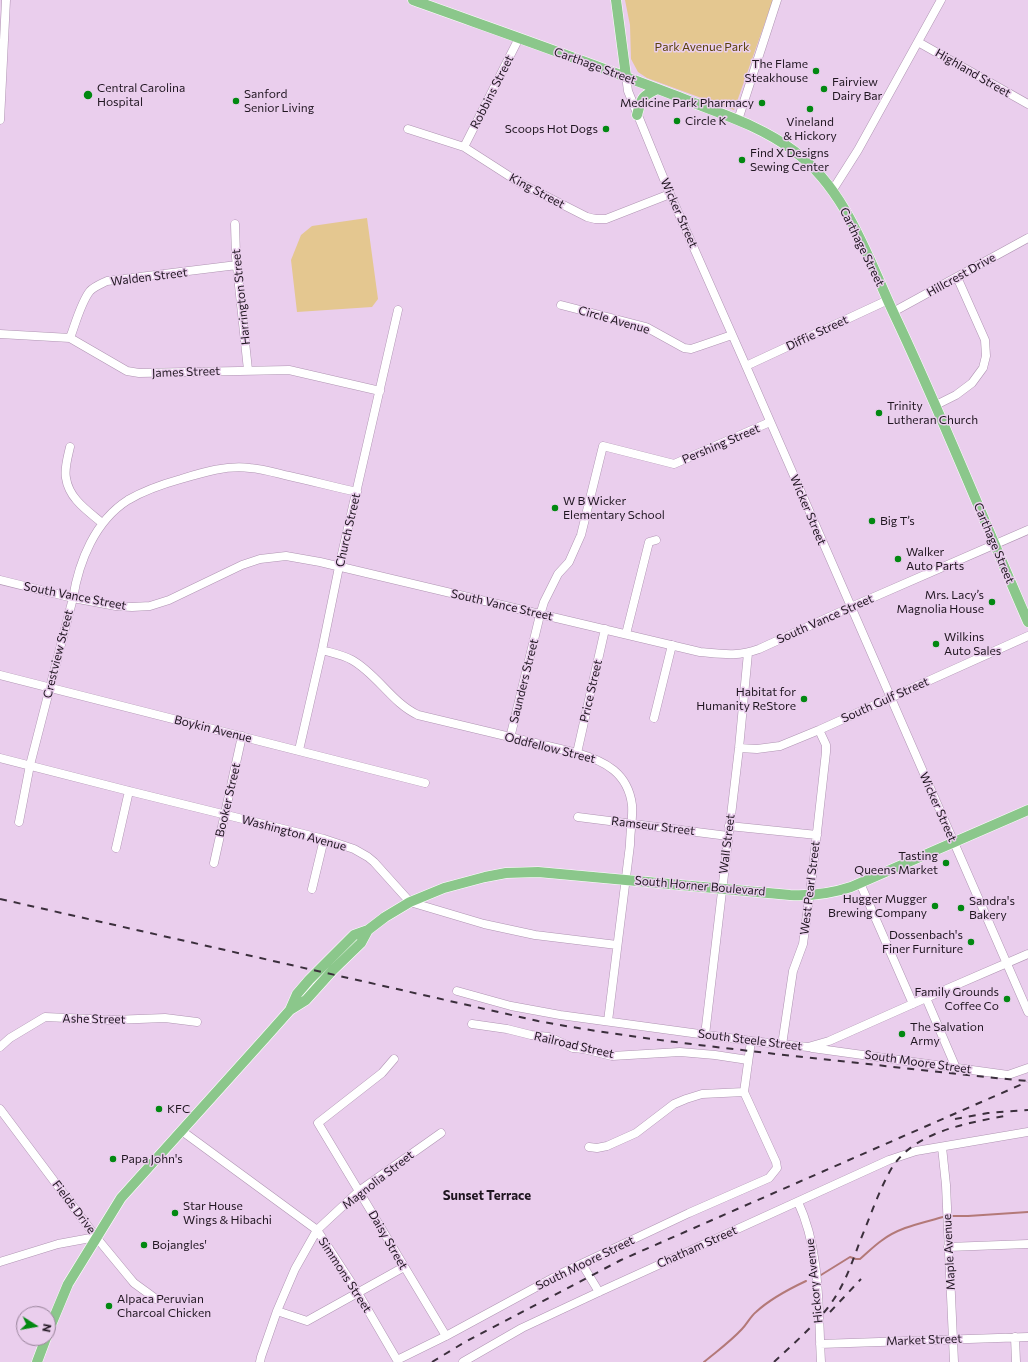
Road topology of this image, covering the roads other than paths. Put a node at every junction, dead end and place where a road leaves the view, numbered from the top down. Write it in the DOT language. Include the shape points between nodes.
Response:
graph roads {
  1 [pos="6,0"];
  2 [pos="413,0"];
  3 [pos="616,0"];
  4 [pos="777,0"];
  5 [pos="941,0"];
  6 [pos="519,38"];
  7 [pos="2,41"];
  8 [pos="918,42"];
  9 [pos="626,76"];
  10 [pos="657,89"];
  11 [pos="1028,104"];
  12 [pos="637,114"];
  13 [pos="0,120"];
  14 [pos="738,120"];
  15 [pos="408,129"];
  16 [pos="464,147"];
  17 [pos="832,191"];
  18 [pos="670,194"];
  19 [pos="235,224"];
  20 [pos="1028,238"];
  21 [pos="237,266"];
  22 [pos="957,277"];
  23 [pos="888,300"];
  24 [pos="561,305"];
  25 [pos="398,310"];
  26 [pos="893,312"];
  27 [pos="0,334"];
  28 [pos="732,335"];
  29 [pos="70,338"];
  30 [pos="746,366"];
  31 [pos="248,370"];
  32 [pos="380,391"];
  33 [pos="936,405"];
  34 [pos="770,422"];
  35 [pos="602,446"];
  36 [pos="70,447"];
  37 [pos="357,492"];
  38 [pos="102,523"];
  39 [pos="1028,530"];
  40 [pos="656,540"];
  41 [pos="994,545"];
  42 [pos="339,567"];
  43 [pos="0,580"];
  44 [pos="73,598"];
  45 [pos="851,607"];
  46 [pos="540,615"];
  47 [pos="1028,622"];
  48 [pos="605,629"];
  49 [pos="626,634"];
  50 [pos="1028,636"];
  51 [pos="672,645"];
  52 [pos="322,650"];
  53 [pos="748,653"];
  54 [pos="0,675"];
  55 [pos="49,688"];
  56 [pos="890,697"];
  57 [pos="654,718"];
  58 [pos="819,730"];
  59 [pos="242,736"];
  60 [pos="510,738"];
  61 [pos="739,748"];
  62 [pos="299,750"];
  63 [pos="577,753"];
  64 [pos="0,758"];
  65 [pos="30,765"];
  66 [pos="425,783"];
  67 [pos="129,791"];
  68 [pos="1028,810"];
  69 [pos="225,814"];
  70 [pos="578,817"];
  71 [pos="18,822"];
  72 [pos="631,823"];
  73 [pos="729,826"];
  74 [pos="817,834"];
  75 [pos="728,836"];
  76 [pos="324,839"];
  77 [pos="954,843"];
  78 [pos="116,848"];
  79 [pos="214,864"];
  80 [pos="626,879"];
  81 [pos="860,883"];
  82 [pos="312,888"];
  83 [pos="722,888"];
  84 [pos="810,896"];
  85 [pos="410,902"];
  86 [pos="617,945"];
  87 [pos="1028,954"];
  88 [pos="1007,963"];
  89 [pos="457,991"];
  90 [pos="926,998"];
  91 [pos="913,1004"];
  92 [pos="1028,1012"];
  93 [pos="608,1021"];
  94 [pos="197,1022"];
  95 [pos="472,1024"];
  96 [pos="706,1035"];
  97 [pos="751,1041"];
  98 [pos="782,1044"];
  99 [pos="0,1047"];
  100 [pos="808,1047"];
  101 [pos="394,1058"];
  102 [pos="748,1060"];
  103 [pos="956,1068"];
  104 [pos="1028,1068"];
  105 [pos="744,1092"];
  106 [pos="0,1109"];
  107 [pos="182,1131"];
  108 [pos="1028,1132"];
  109 [pos="441,1133"];
  110 [pos="589,1146"];
  111 [pos="939,1148"];
  112 [pos="359,1191"];
  113 [pos="798,1202"];
  114 [pos="317,1230"];
  115 [pos="96,1237"];
  116 [pos="1028,1244"];
  117 [pos="948,1247"];
  118 [pos="0,1262"];
  119 [pos="582,1264"];
  120 [pos="404,1267"];
  121 [pos="598,1292"];
  122 [pos="358,1293"];
  123 [pos="156,1299"];
  124 [pos="56,1311"];
  125 [pos="277,1311"];
  126 [pos="446,1336"];
  127 [pos="1015,1337"];
  128 [pos="1028,1337"];
  129 [pos="953,1339"];
  130 [pos="820,1344"];
  131 [pos="43,1346"];
  132 [pos="397,1360"];
  133 [pos="37,1362"];
  134 [pos="260,1362"];
  135 [pos="463,1362"];
  136 [pos="821,1362"];
  137 [pos="954,1362"];
  138 [pos="1016,1362"];
  1 -- 7 [label="street"];
  2 -- 6 [label="main road, Carthage Street"];
  3 -- 9 [label="main road, Wicker Street"];
  4 -- 14 [label="street"];
  5 -- 8 [label="street"];
  6 -- 9 [label="main road, Carthage Street"];
  6 -- 16 [label="street, Robbins Street"];
  7 -- 13 [label="street"];
  8 -- 11 [label="street, Highland Street"];
  8 -- 17 [label="street" via="858,150"];
  9 -- 10 [label="main road, Carthage Street"];
  9 -- 12 [label="street, Wicker Street" via="628,91"];
  10 -- 12 [label="main road" via="642,98"];
  10 -- 14 [label="main road, Carthage Street"];
  12 -- 18 [label="street, Wicker Street"];
  14 -- 17 [label="main road, Carthage Street" via="776,138 796,152"];
  15 -- 16 [label="street, King Street"];
  16 -- 18 [label="street, King Street" via="520,183 595,219 606,219"];
  17 -- 23 [label="main road, Carthage Street" via="864,246"];
  18 -- 28 [label="street, Wicker Street"];
  19 -- 21 [label="street, Harrington Street"];
  20 -- 22 [label="street, Hillcrest Drive"];
  21 -- 29 [label="street, Walden Street" via="107,281 90,291"];
  21 -- 31 [label="street, Harrington Street"];
  22 -- 26 [label="street, Hillcrest Drive"];
  22 -- 33 [label="street" via="985,340 986,356 972,383"];
  23 -- 26 [label="main road, Carthage Street"];
  23 -- 30 [label="street, Diffie Street"];
  24 -- 28 [label="street, Circle Avenue" via="646,327 684,348 700,346"];
  25 -- 32 [label="street, Church Street"];
  26 -- 33 [label="main road, Carthage Street"];
  27 -- 29 [label="street, James Street"];
  28 -- 30 [label="street, Wicker Street"];
  29 -- 31 [label="street, James Street" via="127,372"];
  30 -- 34 [label="street, Wicker Street"];
  31 -- 32 [label="street, James Street" via="289,370"];
  32 -- 37 [label="street, Church Street"];
  33 -- 41 [label="main road, Carthage Street"];
  34 -- 35 [label="street, Pershing Street" via="674,464"];
  34 -- 45 [label="street, Wicker Street"];
  35 -- 46 [label="street, Saunders Street" via="581,535 569,562 558,574"];
  36 -- 38 [label="street" via="66,477 69,490 75,499"];
  37 -- 38 [label="street, Crestview Street" via="250,468 222,468 153,487 127,500"];
  37 -- 42 [label="street, Church Street"];
  38 -- 44 [label="street, Crestview Street" via="83,557"];
  39 -- 41 [label="street, South Vance Street"];
  40 -- 49 [label="street" via="649,542"];
  41 -- 45 [label="street, South Vance Street"];
  41 -- 47 [label="main road, Carthage Street"];
  42 -- 44 [label="street, South Vance Street" via="286,556 260,559 150,606 116,606"];
  42 -- 46 [label="street, South Vance Street"];
  42 -- 52 [label="street, Church Street"];
  43 -- 44 [label="street, South Vance Street"];
  44 -- 55 [label="street, Crestview Street"];
  45 -- 53 [label="street, South Vance Street"];
  45 -- 56 [label="street, Wicker Street"];
  46 -- 48 [label="street, South Vance Street"];
  46 -- 60 [label="street, Saunders Street"];
  48 -- 49 [label="street, South Vance Street"];
  48 -- 63 [label="street, Price Street"];
  49 -- 51 [label="street, South Vance Street"];
  50 -- 56 [label="street, South Gulf Street"];
  51 -- 53 [label="street, South Vance Street" via="726,655"];
  51 -- 57 [label="street"];
  52 -- 60 [label="street, Oddfellow Street" via="351,659 408,710"];
  52 -- 62 [label="street, Church Street"];
  53 -- 61 [label="street, Wall Street"];
  54 -- 55 [label="street, Boykin Avenue"];
  55 -- 59 [label="street, Boykin Avenue"];
  55 -- 65 [label="street, Crestview Street"];
  56 -- 58 [label="street, South Gulf Street"];
  56 -- 77 [label="street, Wicker Street"];
  58 -- 61 [label="street, South Gulf Street" via="780,746"];
  58 -- 74 [label="street, West Pearl Street" via="826,745 826,752"];
  59 -- 62 [label="street, Boykin Avenue"];
  59 -- 69 [label="street, Booker Street"];
  60 -- 63 [label="street, Oddfellow Street"];
  61 -- 73 [label="street, Wall Street"];
  62 -- 66 [label="street, Boykin Avenue"];
  63 -- 72 [label="street, Oddfellow Street" via="597,758 623,780 632,805"];
  64 -- 65 [label="street, Washington Avenue"];
  65 -- 67 [label="street, Washington Avenue"];
  65 -- 71 [label="street, Crestview Street"];
  67 -- 69 [label="street, Washington Avenue"];
  67 -- 78 [label="street"];
  68 -- 77 [label="main road, South Horner Boulevard"];
  69 -- 76 [label="street, Washington Avenue"];
  69 -- 79 [label="street, Booker Street"];
  70 -- 72 [label="street, Ramseur Street"];
  72 -- 75 [label="street, Ramseur Street"];
  72 -- 80 [label="street, Oddfellow Street"];
  73 -- 74 [label="street"];
  73 -- 75 [label="street, Wall Street"];
  74 -- 84 [label="street, West Pearl Street"];
  75 -- 83 [label="street, Wall Street"];
  76 -- 82 [label="street"];
  76 -- 85 [label="street, Washington Avenue" via="354,849 368,857"];
  77 -- 81 [label="main road, South Horner Boulevard"];
  77 -- 88 [label="street, Wicker Street"];
  80 -- 83 [label="main road, South Horner Boulevard"];
  80 -- 85 [label="main road, South Horner Boulevard" via="556,873 506,873 461,883"];
  80 -- 86 [label="street, Oddfellow Street"];
  81 -- 84 [label="main road, South Horner Boulevard" via="836,892"];
  81 -- 91 [label="street"];
  83 -- 84 [label="main road, South Horner Boulevard"];
  83 -- 96 [label="street, Wall Street"];
  84 -- 98 [label="street, West Pearl Street" via="803,944 791,977"];
  85 -- 86 [label="street" via="484,924 536,935"];
  85 -- 107 [label="main road, South Horner Boulevard" via="368,930 354,934 322,966 297,994 290,1010"];
  86 -- 93 [label="street, Oddfellow Street"];
  87 -- 88 [label="street, South Steele Street"];
  88 -- 90 [label="street, South Steele Street"];
  88 -- 92 [label="street, Wicker Street"];
  89 -- 93 [label="street, South Steele Street" via="560,1016"];
  90 -- 91 [label="street, South Steele Street"];
  90 -- 103 [label="street"];
  91 -- 100 [label="street, South Steele Street" via="830,1041"];
  93 -- 96 [label="street, South Steele Street"];
  94 -- 99 [label="street, Ashe Street" via="165,1018 112,1020 45,1017"];
  95 -- 102 [label="street, Railroad Street" via="549,1037 573,1048 612,1056 680,1052 715,1054"];
  96 -- 97 [label="street, South Steele Street"];
  97 -- 98 [label="street, South Steele Street"];
  97 -- 102 [label="street"];
  98 -- 100 [label="street, South Steele Street"];
  100 -- 103 [label="street, South Moore Street"];
  101 -- 112 [label="street, Daisy Street" via="382,1073 318,1123"];
  102 -- 105 [label="street"];
  103 -- 104 [label="street, South Moore Street" via="1008,1075"];
  105 -- 110 [label="street" via="702,1094 686,1099 674,1104 636,1133 607,1146"];
  105 -- 119 [label="street, South Moore Street" via="776,1162 777,1168 769,1178"];
  106 -- 115 [label="street, Fields Drive"];
  107 -- 114 [label="street, Simmons Street"];
  107 -- 115 [label="main road, South Horner Boulevard" via="121,1198"];
  108 -- 111 [label="street, Chatham Street"];
  109 -- 112 [label="street, Magnolia Street"];
  111 -- 113 [label="street, Chatham Street" via="916,1151 889,1160"];
  111 -- 117 [label="street, Maple Avenue" via="946,1185"];
  112 -- 114 [label="street, Magnolia Street"];
  112 -- 120 [label="street, Daisy Street"];
  113 -- 121 [label="street, Chatham Street"];
  113 -- 130 [label="street, Hickory Avenue" via="807,1220 814,1258"];
  114 -- 122 [label="street, Simmons Street"];
  114 -- 125 [label="street, Magnolia Street" via="295,1269"];
  115 -- 118 [label="street" via="58,1244"];
  115 -- 123 [label="street, Fields Drive" via="134,1283"];
  115 -- 124 [label="main road, South Horner Boulevard" via="65,1288"];
  116 -- 117 [label="street"];
  117 -- 129 [label="street, Maple Avenue"];
  119 -- 121 [label="street"];
  119 -- 126 [label="street, South Moore Street"];
  120 -- 122 [label="street"];
  120 -- 126 [label="street, Daisy Street"];
  121 -- 135 [label="street, Chatham Street" via="522,1328"];
  122 -- 125 [label="street" via="307,1321"];
  122 -- 132 [label="street, Simmons Street"];
  125 -- 134 [label="street, Magnolia Street"];
  126 -- 132 [label="street, South Moore Street"];
  127 -- 128 [label="street, Market Street"];
  127 -- 129 [label="street, Market Street"];
  127 -- 138 [label="street"];
  129 -- 130 [label="street, Market Street"];
  129 -- 137 [label="street, Maple Avenue"];
  130 -- 136 [label="street, Hickory Avenue"];
  131 -- 133 [label="main road"];
}
